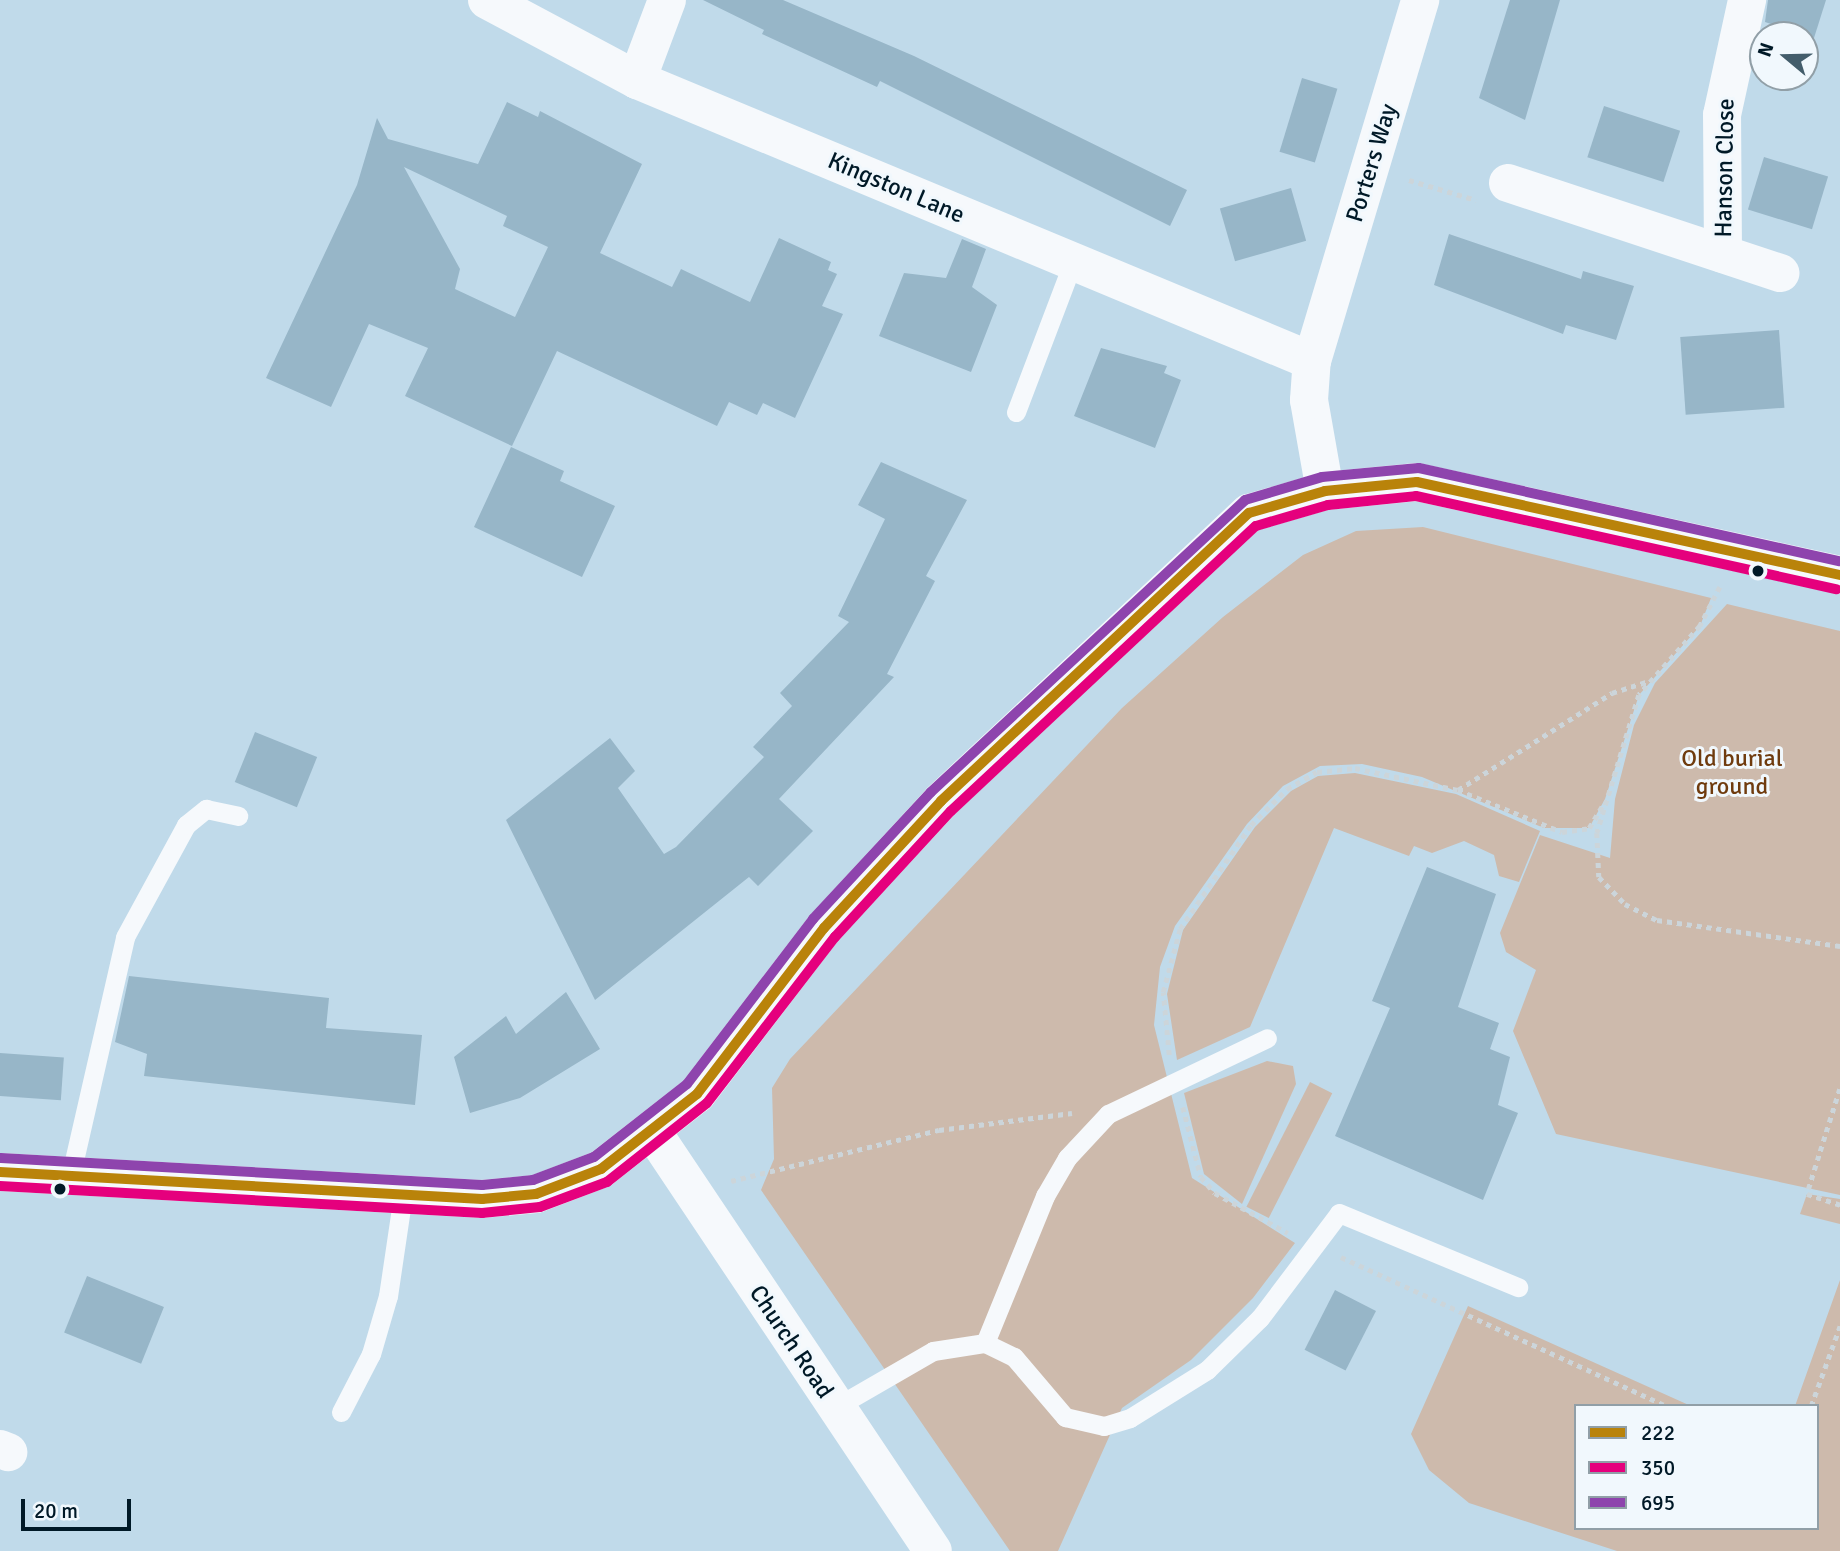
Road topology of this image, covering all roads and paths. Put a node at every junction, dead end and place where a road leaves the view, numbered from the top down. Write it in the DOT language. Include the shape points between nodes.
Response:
graph roads {
  1 [pos="487,0"];
  2 [pos="667,0"];
  3 [pos="1420,0"];
  4 [pos="1746,0"];
  5 [pos="637,80"];
  6 [pos="1409,180"];
  7 [pos="1508,183"];
  8 [pos="1723,254"];
  9 [pos="1073,261"];
  10 [pos="1780,273"];
  11 [pos="1312,361"];
  12 [pos="1016,412"];
  13 [pos="1325,491"];
  14 [pos="1735,551"];
  15 [pos="1840,575"];
  16 [pos="1650,681"];
  17 [pos="1458,790"];
  18 [pos="1605,799"];
  19 [pos="238,816"];
  20 [pos="1840,946"];
  21 [pos="1267,1038"];
  22 [pos="1176,1080"];
  23 [pos="1840,1089"];
  24 [pos="1108,1114"];
  25 [pos="652,1131"];
  26 [pos="0,1172"];
  27 [pos="70,1178"];
  28 [pos="691,1190"];
  29 [pos="403,1195"];
  30 [pos="1840,1205"];
  31 [pos="1313,1244"];
  32 [pos="1518,1287"];
  33 [pos="1840,1326"];
  34 [pos="985,1343"];
  35 [pos="1663,1404"];
  36 [pos="1812,1404"];
  37 [pos="836,1407"];
  38 [pos="341,1412"];
  39 [pos="933,1551"];
  1 -- 5 [label="street, Kingston Lane"];
  2 -- 5 [label="street"];
  3 -- 11 [label="street, Porters Way"];
  4 -- 8 [label="street, Hanson Close" via="1722,115"];
  5 -- 9 [label="street, Kingston Lane"];
  6 -- 7 [label="path" via="1502,208"];
  7 -- 8 [label="street, Hanson Close"];
  8 -- 10 [label="street, Hanson Close"];
  9 -- 11 [label="street, Kingston Lane"];
  9 -- 12 [label="lane"];
  11 -- 13 [label="street, Porters Way" via="1309,400"];
  13 -- 14 [label="street" via="1417,482"];
  13 -- 25 [label="street" via="1249,513 941,802 824,928 697,1094"];
  14 -- 15 [label="street"];
  14 -- 16 [label="path" via="1700,626"];
  16 -- 17 [label="path" via="1612,693"];
  16 -- 18 [label="path" via="1618,747"];
  17 -- 18 [label="path" via="1562,832 1589,828"];
  17 -- 22 [label="path" via="1355,768 1317,772 1287,789 1251,825 1185,920 1167,964 1163,1018"];
  18 -- 20 [label="path" via="1595,853 1599,877 1625,904 1657,920"];
  19 -- 27 [label="lane" via="206,809 186,825 125,937"];
  21 -- 22 [label="lane"];
  22 -- 24 [label="lane"];
  22 -- 31 [label="path" via="1201,1177 1215,1193"];
  23 -- 30 [label="path" via="1807,1194"];
  24 -- 28 [label="path" via="1044,1112 939,1130"];
  24 -- 34 [label="lane" via="1067,1158 1045,1196"];
  25 -- 28 [label="street, Church Road"];
  25 -- 29 [label="street" via="601,1169 536,1194"];
  26 -- 27 [label="street"];
  27 -- 29 [label="street"];
  28 -- 37 [label="street, Church Road"];
  29 -- 38 [label="lane" via="388,1296 371,1354"];
  31 -- 32 [label="lane" via="1332,1215 1345,1214"];
  31 -- 34 [label="lane" via="1260,1318 1207,1370 1114,1424 1065,1417 1014,1357"];
  31 -- 35 [label="path"];
  33 -- 36 [label="path"];
  34 -- 37 [label="lane" via="933,1351"];
  37 -- 39 [label="street, Church Road"];
}
